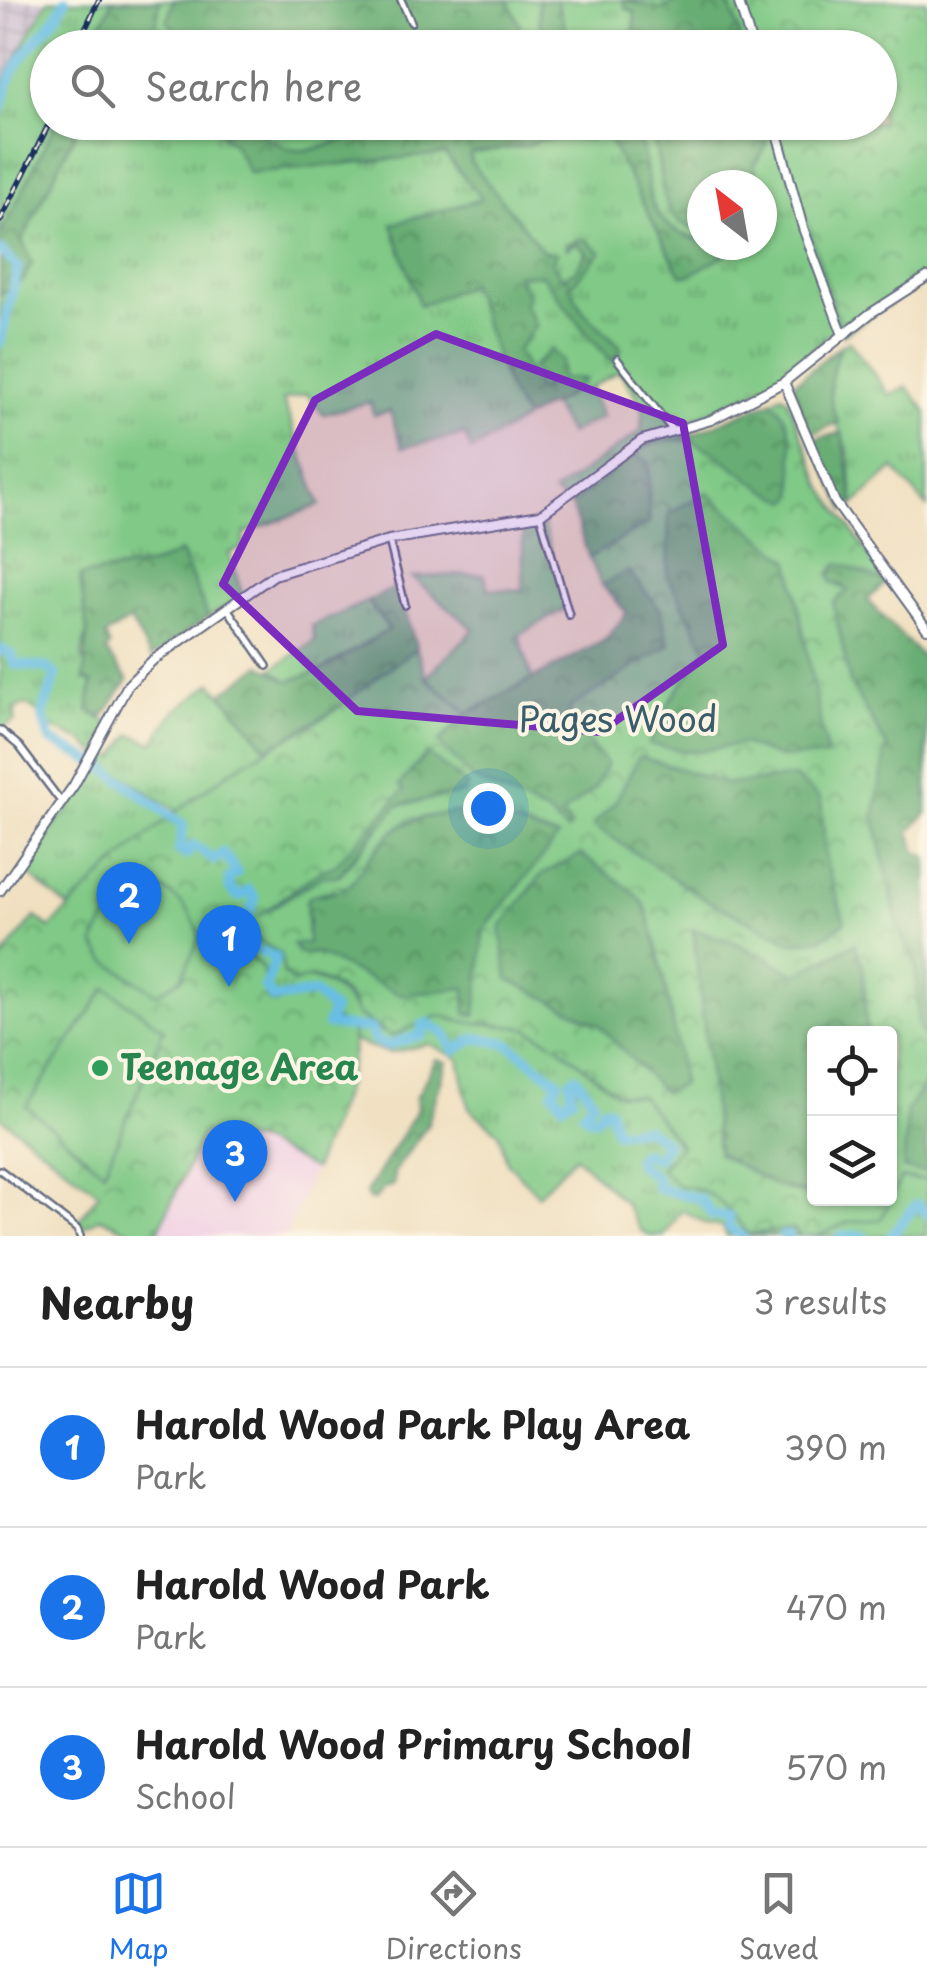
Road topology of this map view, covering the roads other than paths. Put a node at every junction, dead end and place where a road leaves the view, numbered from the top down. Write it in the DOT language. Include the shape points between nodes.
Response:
graph roads {
  1 [pos="401,0"];
  2 [pos="738,0"];
  3 [pos="411,22"];
  4 [pos="747,30"];
  5 [pos="779,140"];
  6 [pos="927,278"];
  7 [pos="843,335"];
  8 [pos="616,359"];
  9 [pos="784,382"];
  10 [pos="671,427"];
  11 [pos="540,515"];
  12 [pos="389,540"];
  13 [pos="405,605"];
  14 [pos="226,608"];
  15 [pos="569,615"];
  16 [pos="927,629"];
  17 [pos="267,666"];
  18 [pos="0,730"];
  19 [pos="62,803"];
  20 [pos="0,892"];
  21 [pos="0,1170"];
  22 [pos="80,1234"];
  1 -- 3 [label="street"];
  2 -- 4 [label="street"];
  5 -- 7 [label="street" via="802,228"];
  6 -- 7 [label="street"];
  7 -- 9 [label="street"];
  8 -- 10 [label="street"];
  9 -- 10 [label="street" via="711,420"];
  9 -- 16 [label="street" via="828,489"];
  10 -- 11 [label="street" via="642,440"];
  11 -- 12 [label="street"];
  11 -- 15 [label="street"];
  12 -- 13 [label="street"];
  12 -- 14 [label="street" via="285,570"];
  14 -- 17 [label="street"];
  14 -- 19 [label="street" via="138,674"];
  18 -- 19 [label="street"];
  19 -- 20 [label="street"];
  21 -- 22 [label="street"];
}
